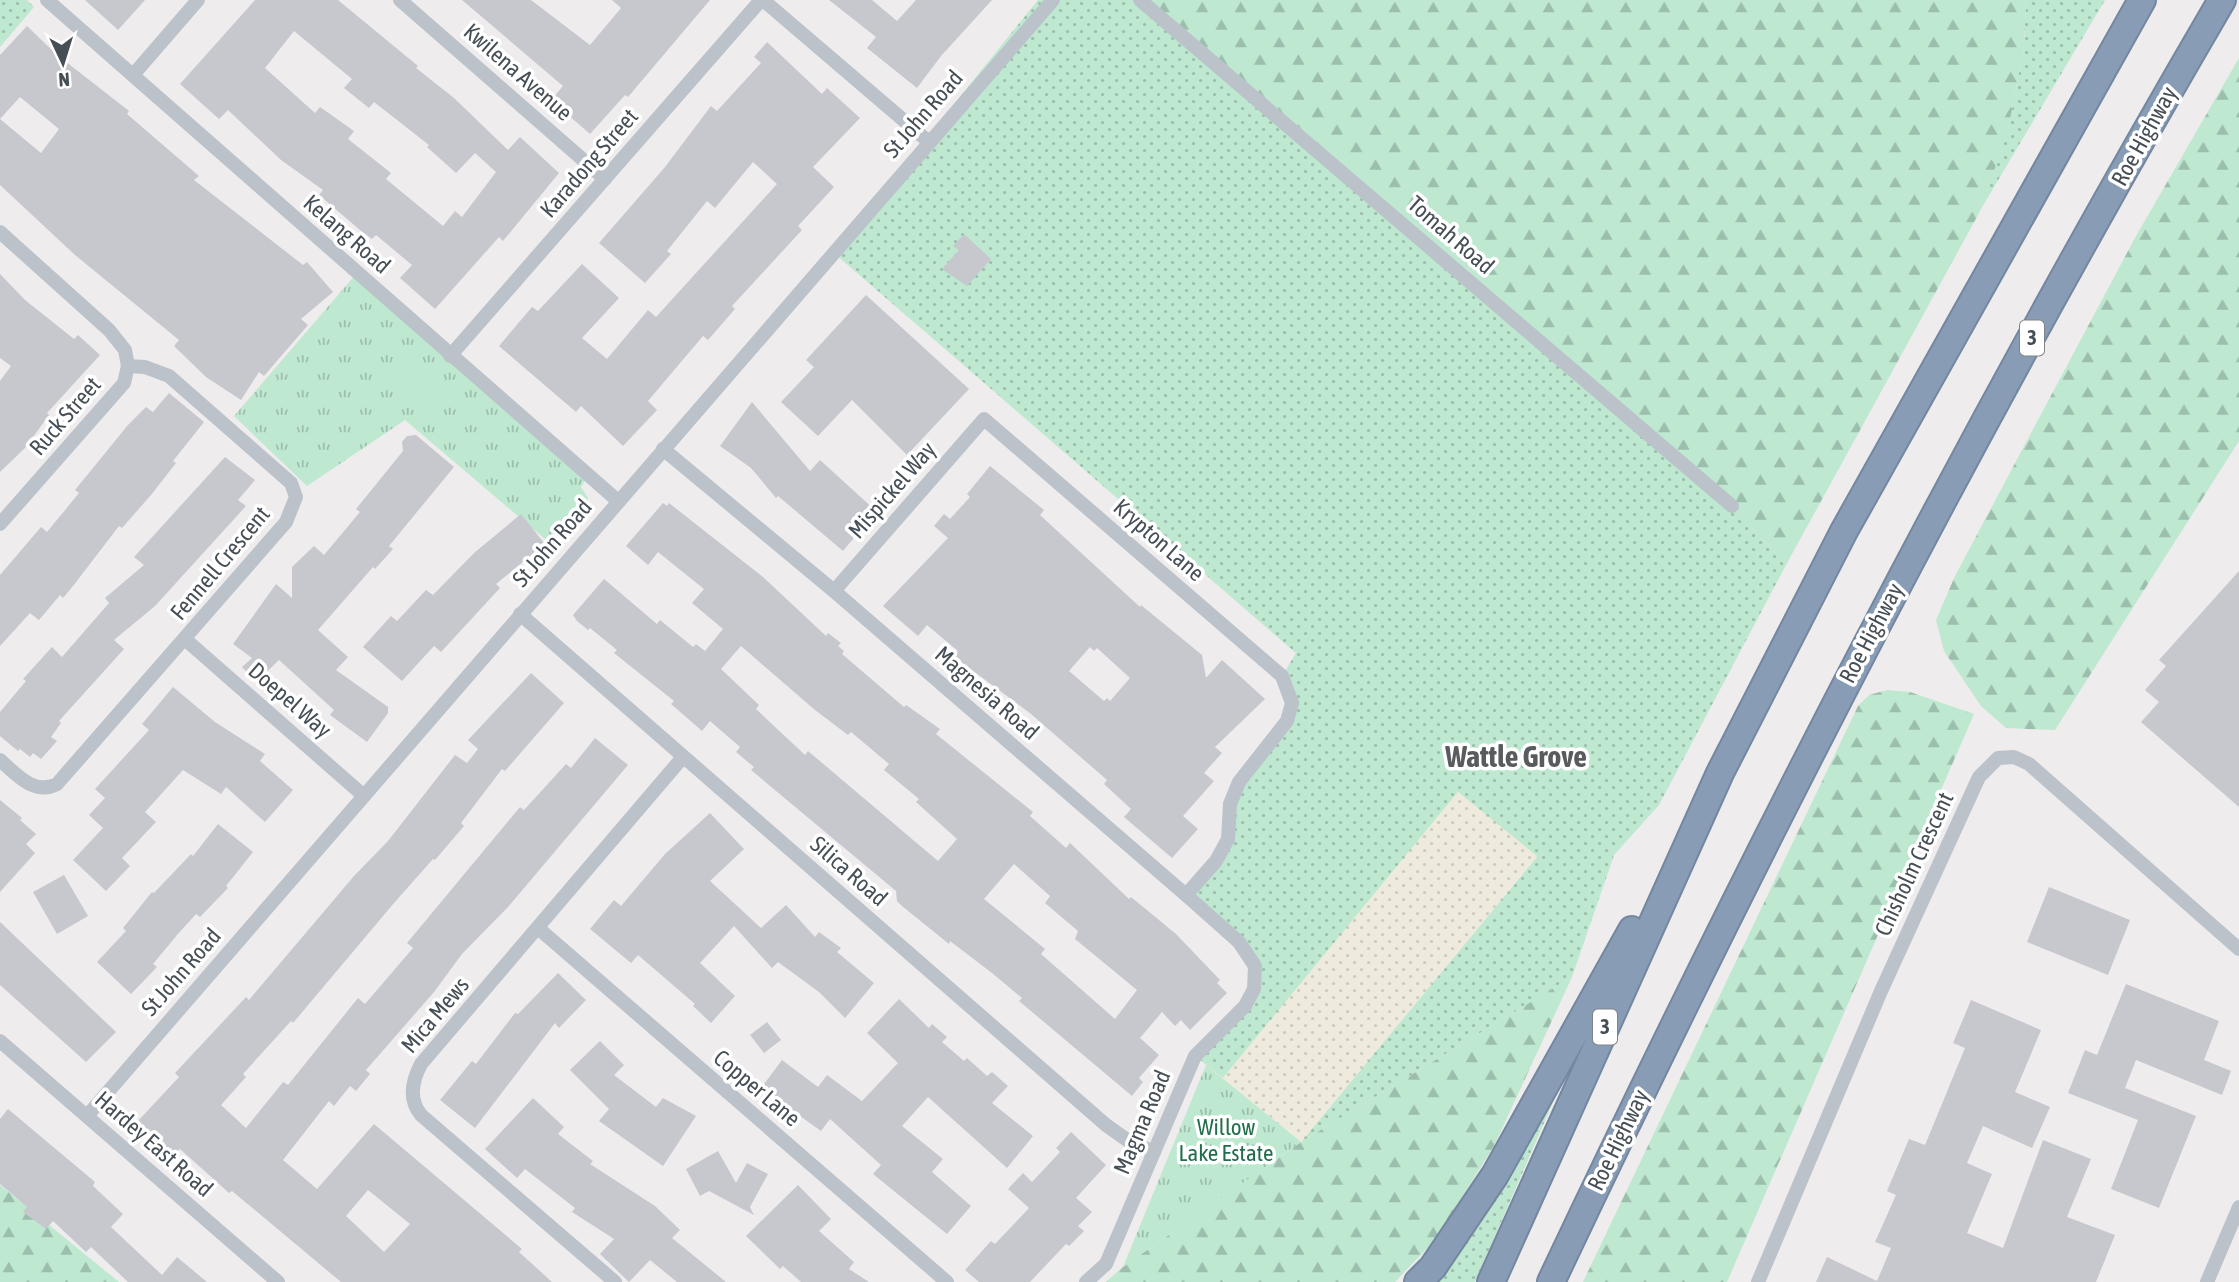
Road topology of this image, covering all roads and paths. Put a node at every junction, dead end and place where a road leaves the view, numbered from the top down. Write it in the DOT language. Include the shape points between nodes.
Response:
graph roads {
  1 [pos="47,0"];
  2 [pos="198,0"];
  3 [pos="400,0"];
  4 [pos="762,0"];
  5 [pos="1052,0"];
  6 [pos="1140,0"];
  7 [pos="2142,0"];
  8 [pos="2222,0"];
  9 [pos="133,75"];
  10 [pos="929,142"];
  11 [pos="606,179"];
  12 [pos="0,232"];
  13 [pos="450,356"];
  14 [pos="128,366"];
  15 [pos="984,419"];
  16 [pos="663,449"];
  17 [pos="618,501"];
  18 [pos="1732,506"];
  19 [pos="0,524"];
  20 [pos="834,591"];
  21 [pos="520,614"];
  22 [pos="186,640"];
  23 [pos="683,757"];
  24 [pos="0,760"];
  25 [pos="1720,773"];
  26 [pos="364,796"];
  27 [pos="1186,895"];
  28 [pos="538,928"];
  29 [pos="2239,949"];
  30 [pos="1254,989"];
  31 [pos="0,1041"];
  32 [pos="87,1116"];
  33 [pos="1154,1152"];
  34 [pos="2239,1206"];
  35 [pos="278,1282"];
  36 [pos="615,1282"];
  37 [pos="947,1282"];
  38 [pos="1086,1282"];
  39 [pos="1418,1282"];
  40 [pos="1491,1282"];
  41 [pos="1551,1282"];
  42 [pos="1758,1282"];
  43 [pos="2207,1282"];
  1 -- 9 [label="street, Kelang Road"];
  2 -- 9 [label="street"];
  3 -- 11 [label="street, Kwilena Avenue"];
  4 -- 10 [label="street"];
  4 -- 11 [label="street, Karadong Street"];
  5 -- 10 [label="street, St John Road"];
  6 -- 18 [label="street, Tomah Road"];
  7 -- 25 [label="highway, 3" via="1844,531"];
  8 -- 41 [label="highway, Roe Highway / 3" via="1860,652"];
  9 -- 13 [label="street, Kelang Road"];
  10 -- 16 [label="street, St John Road"];
  11 -- 13 [label="street, Karadong Street"];
  12 -- 14 [label="street" via="109,330 125,350"];
  13 -- 17 [label="street, Kelang Road"];
  14 -- 19 [label="street, Ruck Street" via="124,383"];
  14 -- 22 [label="street, Fennell Crescent" via="169,376 295,489 296,504 286,522"];
  15 -- 20 [label="street, Mispickel Way"];
  15 -- 27 [label="street, Krypton Lane" via="1282,676 1292,703 1287,720 1239,782 1230,804 1228,839 1216,861"];
  16 -- 17 [label="street, St John Road"];
  16 -- 20 [label="street, Magnesia Road"];
  17 -- 21 [label="street, St John Road"];
  20 -- 27 [label="street, Magnesia Road"];
  21 -- 23 [label="street, Silica Road"];
  21 -- 26 [label="street, St John Road"];
  22 -- 24 [label="street, Fennell Crescent" via="57,784 35,787"];
  22 -- 26 [label="street, Doepel Way"];
  23 -- 28 [label="street, Mica Mews"];
  23 -- 33 [label="street, Silica Road" via="1106,1125"];
  25 -- 39 [label="highway" via="1495,1175"];
  25 -- 40 [label="highway, 3"];
  26 -- 32 [label="street, St John Road"];
  27 -- 30 [label="street, Magnesia Road" via="1238,942 1255,967"];
  28 -- 36 [label="street, Mica Mews" via="421,1064 413,1098 421,1115"];
  28 -- 37 [label="street, Copper Lane"];
  29 -- 42 [label="street, Chisholm Crescent" via="2029,764 2014,757 1998,758 1979,777 1945,850"];
  30 -- 33 [label="street, Magma Road" via="1245,1006 1195,1056"];
  31 -- 32 [label="street, Hardey East Road"];
  32 -- 35 [label="street, Hardey East Road"];
  33 -- 38 [label="street, Magma Road" via="1106,1264"];
  34 -- 43 [label="street"];
}
